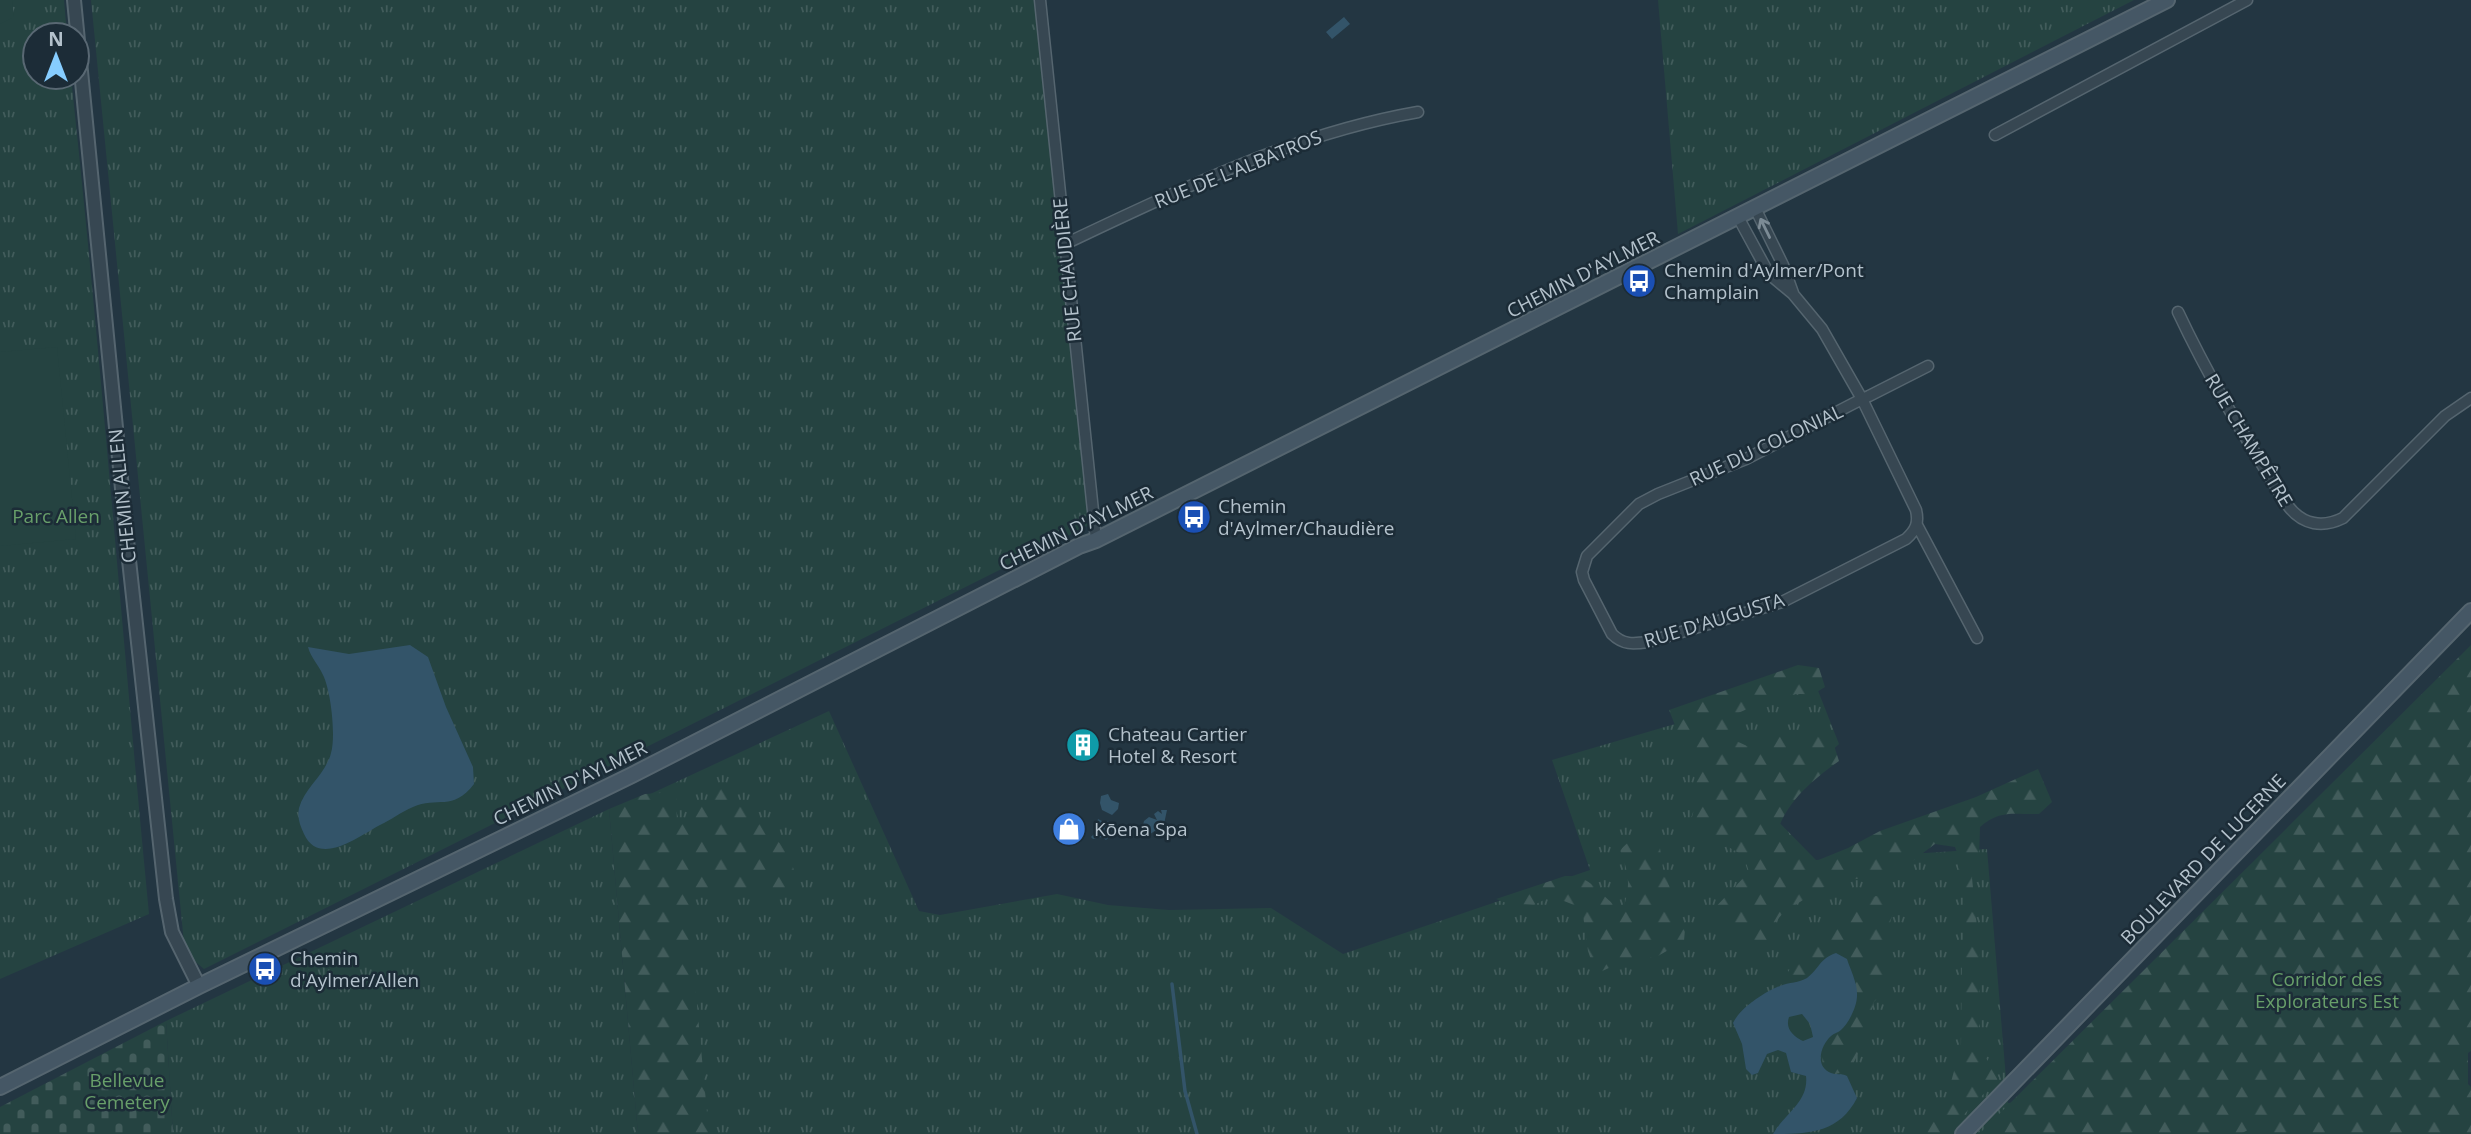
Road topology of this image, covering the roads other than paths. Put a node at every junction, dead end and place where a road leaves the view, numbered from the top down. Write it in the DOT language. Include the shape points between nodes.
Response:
graph roads {
  1 [pos="74,0"];
  2 [pos="1040,0"];
  3 [pos="2167,0"];
  4 [pos="2247,0"];
  5 [pos="1418,112"];
  6 [pos="1995,135"];
  7 [pos="1755,208"];
  8 [pos="1738,217"];
  9 [pos="1065,244"];
  10 [pos="1793,294"];
  11 [pos="2178,312"];
  12 [pos="1928,366"];
  13 [pos="2471,398"];
  14 [pos="1862,399"];
  15 [pos="1917,525"];
  16 [pos="1096,540"];
  17 [pos="1584,563"];
  18 [pos="2471,611"];
  19 [pos="1978,638"];
  20 [pos="199,986"];
  21 [pos="0,1087"];
  22 [pos="1963,1134"];
  1 -- 20 [label="street, CHEMIN ALLEN" via="166,899 172,932"];
  2 -- 9 [label="street, RUE CHAUDIÈRE"];
  3 -- 7 [label="main road, CHEMIN D'AYLMER"];
  4 -- 6 [label="street"];
  5 -- 9 [label="street, RUE DE L'ALBATROS" via="1351,126 1264,154"];
  7 -- 8 [label="main road, CHEMIN D'AYLMER"];
  10 -- 7 [label="street, one-way"];
  8 -- 10 [label="street" via="1769,274"];
  8 -- 16 [label="main road, CHEMIN D'AYLMER"];
  9 -- 16 [label="street, RUE CHAUDIÈRE"];
  10 -- 14 [label="street" via="1822,329"];
  11 -- 13 [label="street, RUE CHAMPÊTRE" via="2261,464 2294,514 2307,522 2325,524 2343,518 2445,416"];
  12 -- 14 [label="street, RUE DU COLONIAL"];
  14 -- 15 [label="street" via="1916,510"];
  14 -- 17 [label="street, RUE DU COLONIAL" via="1746,459 1648,499 1632,509"];
  15 -- 17 [label="street, RUE D'AUGUSTA" via="1906,539 1782,602 1635,644 1619,641 1612,634 1584,580"];
  15 -- 19 [label="street"];
  16 -- 20 [label="main road, CHEMIN D'AYLMER"];
  18 -- 22 [label="main road, BOULEVARD DE LUCERNE"];
  20 -- 21 [label="main road, CHEMIN D'AYLMER"];
}
